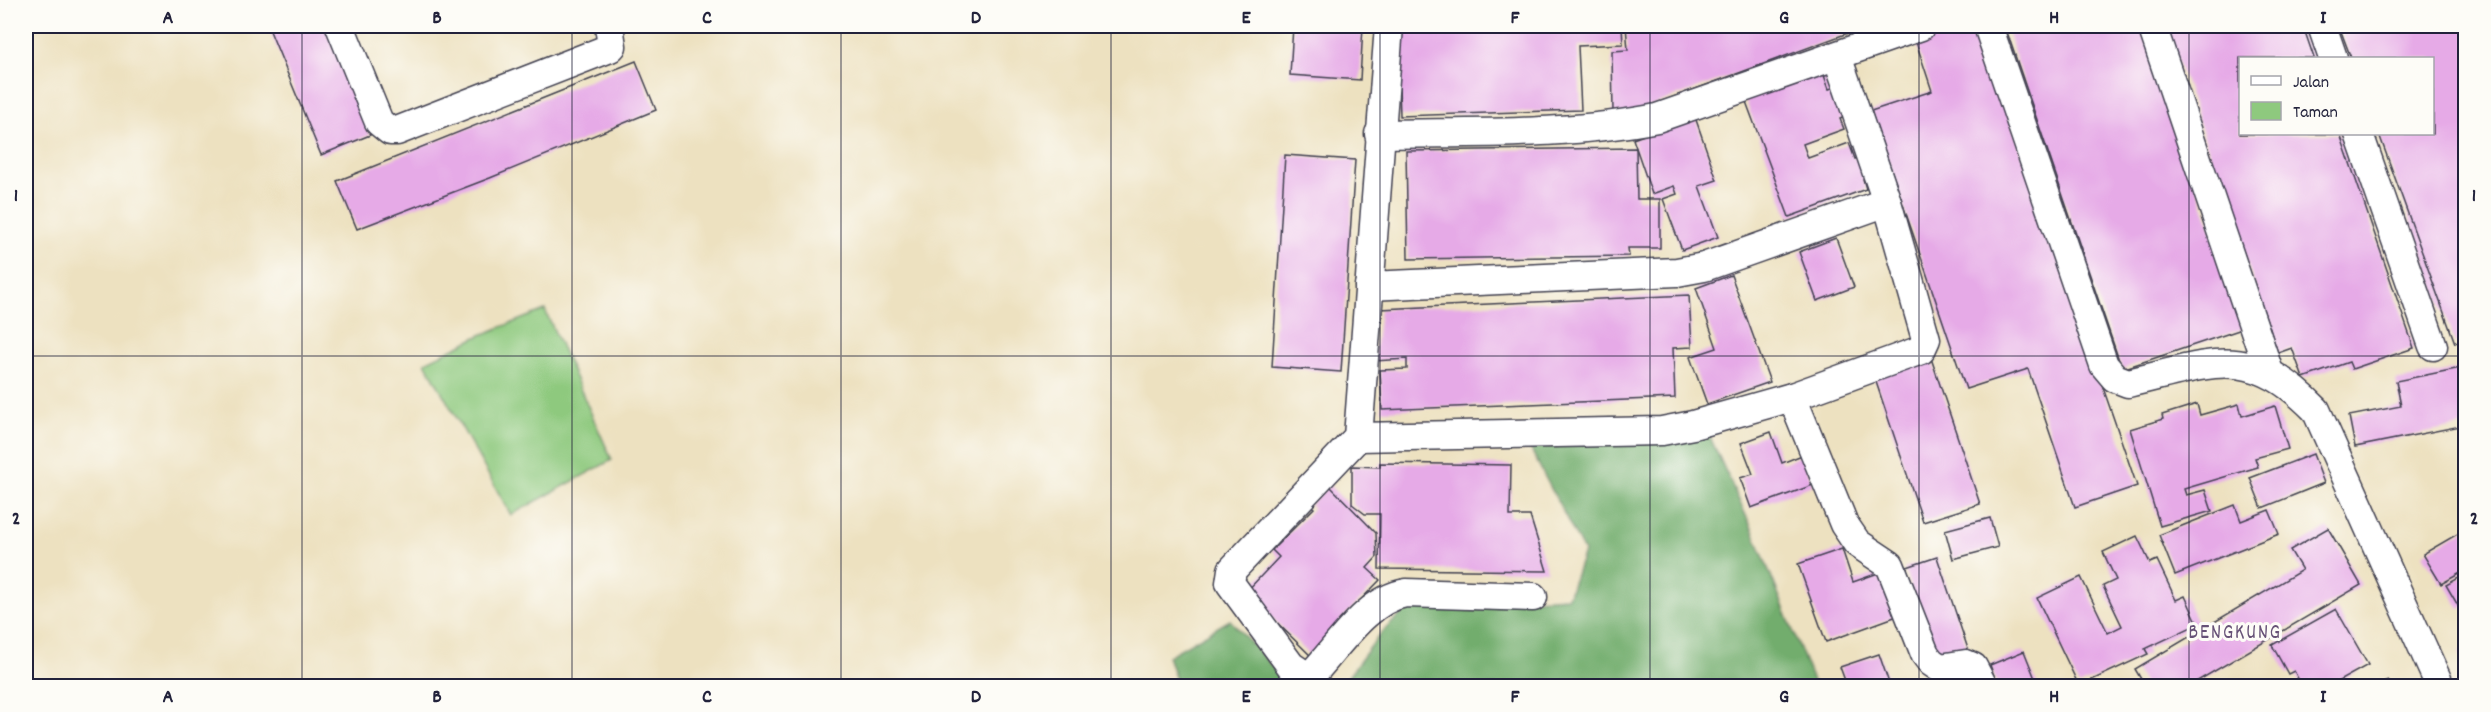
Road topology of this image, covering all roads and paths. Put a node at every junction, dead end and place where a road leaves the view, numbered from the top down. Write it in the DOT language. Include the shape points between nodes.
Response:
graph roads {
  1 [pos="340,26"];
  2 [pos="609,26"];
  3 [pos="1389,26"];
  4 [pos="1921,26"];
  5 [pos="1988,26"];
  6 [pos="2152,26"];
  7 [pos="2322,26"];
  8 [pos="1837,56"];
  9 [pos="2334,57"];
  10 [pos="1379,134"];
  11 [pos="2359,135"];
  12 [pos="1887,202"];
  13 [pos="1369,286"];
  14 [pos="2433,346"];
  15 [pos="2269,372"];
  16 [pos="1792,397"];
  17 [pos="1358,437"];
  18 [pos="1533,597"];
  19 [pos="1983,687"];
  20 [pos="2440,687"];
  1 -- 2 [label="street" via="379,122 390,131 610,48"];
  3 -- 10 [label="street"];
  4 -- 8 [label="street"];
  5 -- 15 [label="street" via="2108,371 2128,383 2220,362 2247,364"];
  6 -- 15 [label="street"];
  7 -- 9 [label="street"];
  8 -- 10 [label="street" via="1657,118 1621,125"];
  8 -- 12 [label="street"];
  10 -- 13 [label="street"];
  11 -- 14 [label="street"];
  12 -- 13 [label="street" via="1704,267 1677,272"];
  12 -- 16 [label="street" via="1926,339 1924,346 1917,352"];
  13 -- 17 [label="street"];
  15 -- 20 [label="street" via="2316,410"];
  16 -- 17 [label="street" via="1662,431"];
  16 -- 19 [label="street" via="1844,524 1857,543 1890,565 1925,654 1940,668 1966,664 1973,667"];
  17 -- 18 [label="street" via="1230,575 1230,586 1291,666 1303,674 1314,672 1372,609 1393,595"];
}
